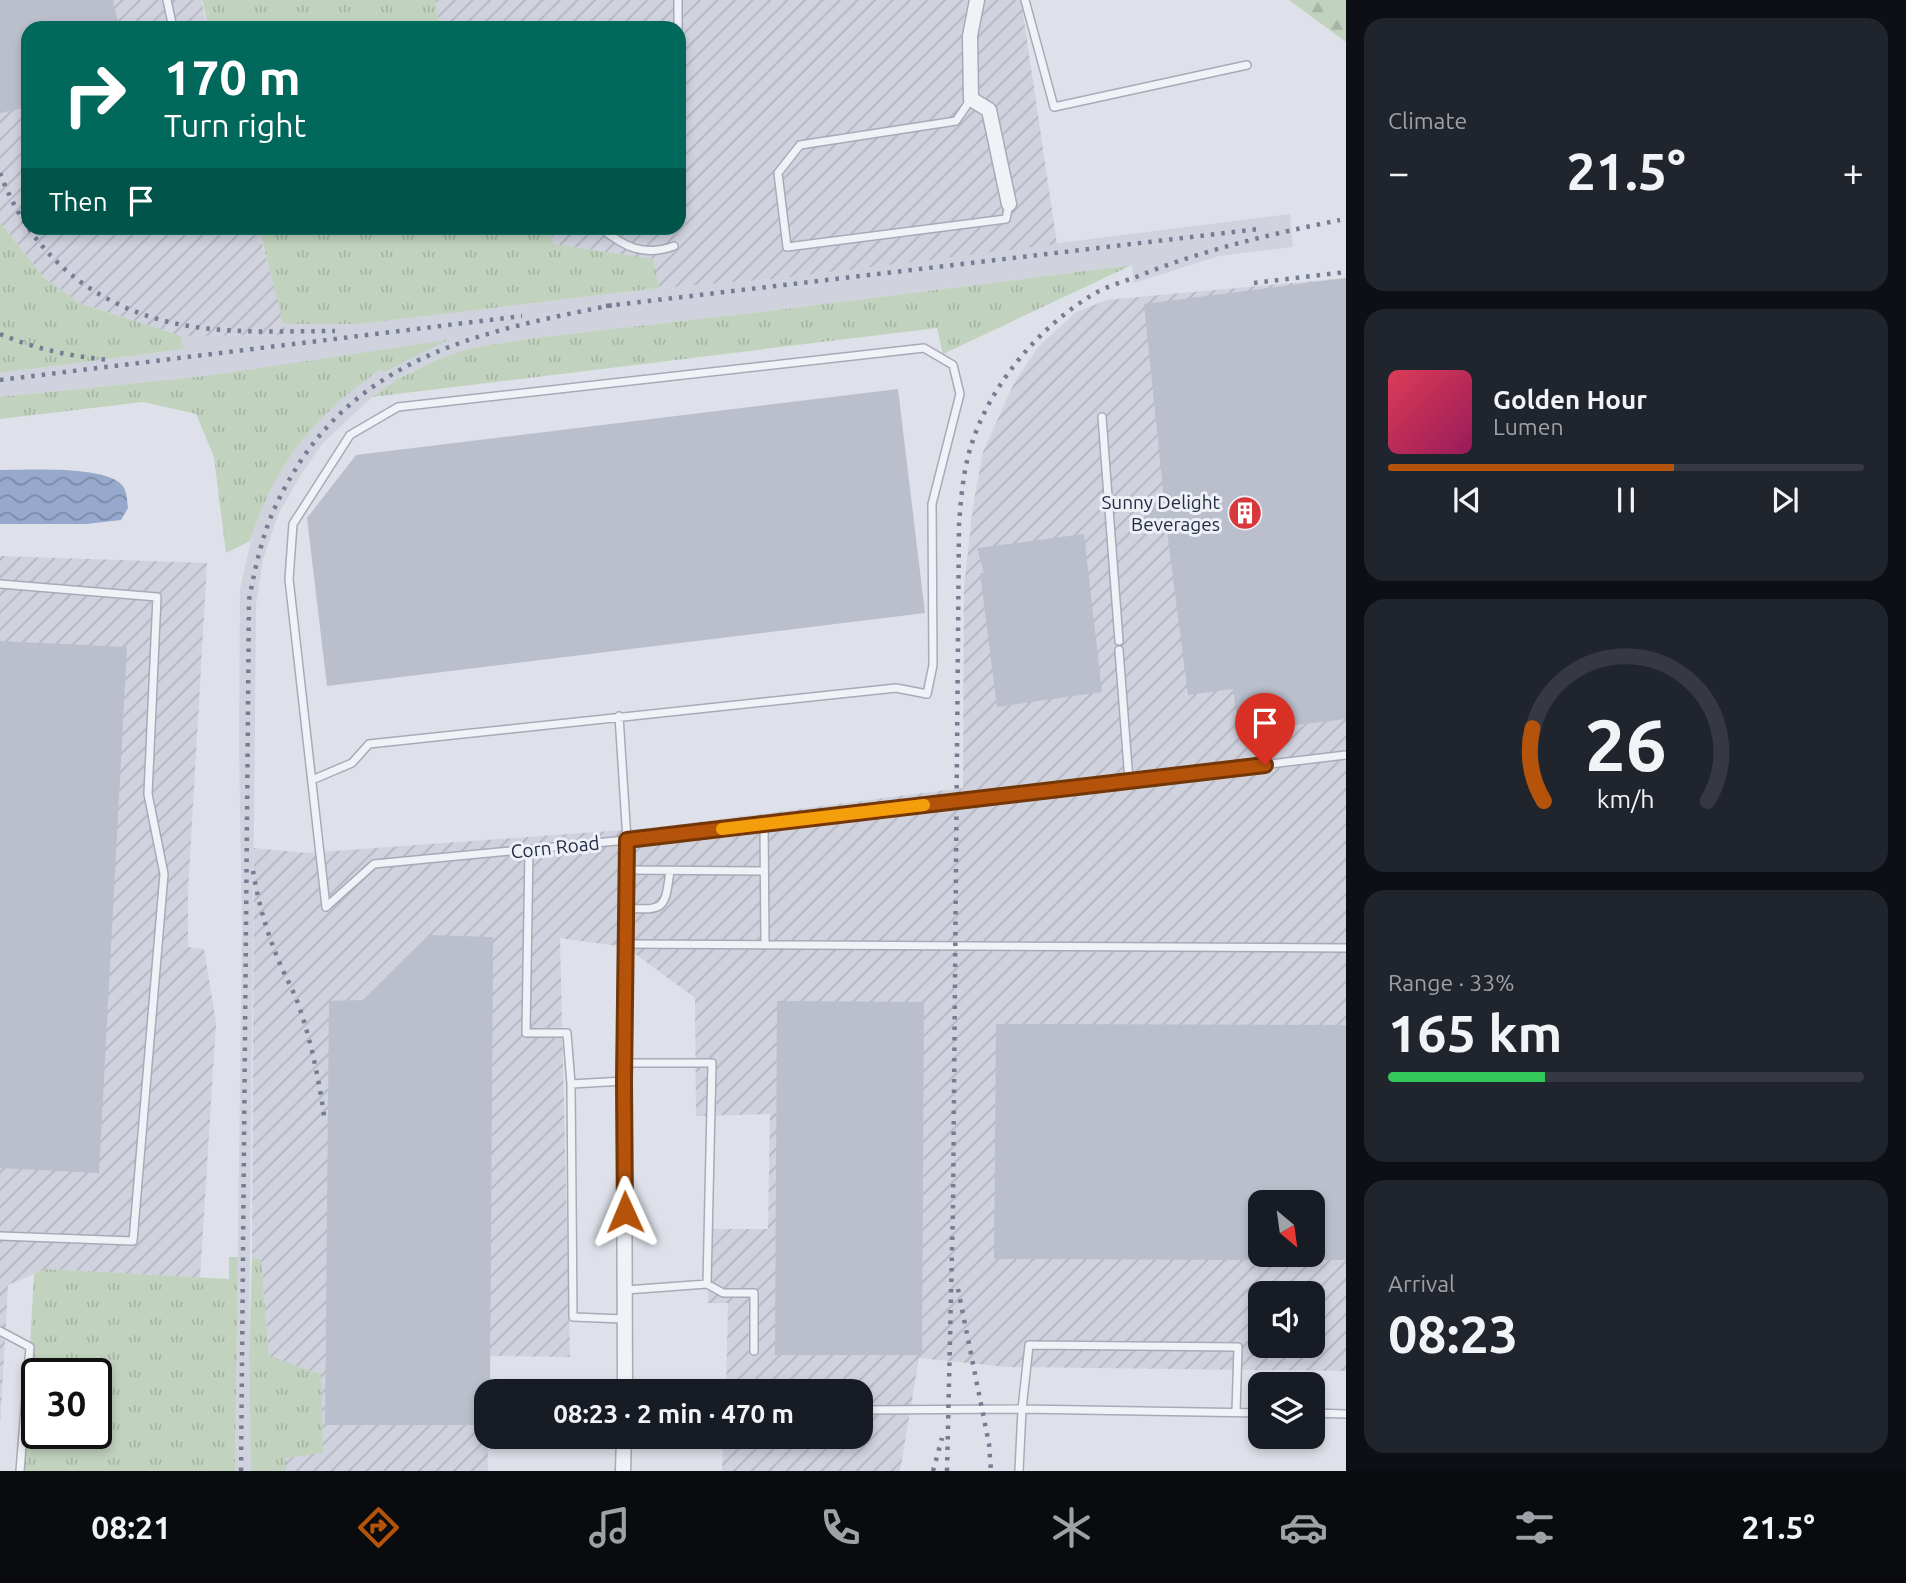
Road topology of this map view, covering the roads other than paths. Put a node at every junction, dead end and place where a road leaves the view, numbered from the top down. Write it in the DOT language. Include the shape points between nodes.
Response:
graph roads {
  1 [pos="167,0"];
  2 [pos="678,0"];
  3 [pos="977,0"];
  4 [pos="1026,0"];
  5 [pos="172,21"];
  6 [pos="678,21"];
  7 [pos="1247,65"];
  8 [pos="971,99"];
  9 [pos="1009,204"];
  10 [pos="611,235"];
  11 [pos="674,246"];
  12 [pos="1101,418"];
  13 [pos="0,584"];
  14 [pos="619,716"];
  15 [pos="1346,755"];
  16 [pos="312,780"];
  17 [pos="1129,781"];
  18 [pos="764,824"];
  19 [pos="627,840"];
  20 [pos="529,849"];
  21 [pos="627,870"];
  22 [pos="670,871"];
  23 [pos="764,872"];
  24 [pos="626,908"];
  25 [pos="626,944"];
  26 [pos="765,944"];
  27 [pos="1346,948"];
  28 [pos="624,1063"];
  29 [pos="624,1081"];
  30 [pos="571,1084"];
  31 [pos="0,1236"];
  32 [pos="707,1284"];
  33 [pos="626,1290"];
  34 [pos="626,1320"];
  35 [pos="0,1331"];
  36 [pos="754,1351"];
  37 [pos="625,1379"];
  38 [pos="1022,1409"];
  39 [pos="873,1410"];
  40 [pos="1236,1412"];
  41 [pos="1248,1412"];
  42 [pos="1325,1413"];
  43 [pos="1346,1414"];
  44 [pos="624,1449"];
  45 [pos="20,1471"];
  46 [pos="623,1471"];
  47 [pos="1019,1471"];
  1 -- 5 [label="lane"];
  2 -- 6 [label="lane"];
  3 -- 8 [label="street" via="970,36"];
  4 -- 7 [label="lane" via="1054,107"];
  8 -- 9 [label="street" via="989,110"];
  8 -- 9 [label="lane" via="956,121 800,145 778,173 787,247 1006,219"];
  10 -- 11 [label="lane" via="639,250"];
  12 -- 17 [label="lane"];
  13 -- 31 [label="lane" via="157,597 148,794 164,874 133,1241"];
  14 -- 16 [label="lane" via="369,744 352,762"];
  14 -- 16 [label="lane" via="896,688 927,694 933,665 932,503 960,394 953,365 924,348 398,407 350,435 293,524 289,579"];
  14 -- 19 [label="lane"];
  15 -- 17 [label="lane"];
  16 -- 20 [label="lane, Corn Road" via="326,907 374,864"];
  17 -- 18 [label="lane"];
  18 -- 19 [label="lane"];
  18 -- 23 [label="lane"];
  19 -- 20 [label="lane, Corn Road"];
  19 -- 21 [label="street, Corn Road"];
  20 -- 30 [label="lane" via="526,1033 566,1033"];
  21 -- 22 [label="lane"];
  21 -- 24 [label="street, Corn Road"];
  22 -- 23 [label="lane"];
  22 -- 24 [label="lane" via="660,907"];
  23 -- 26 [label="lane"];
  24 -- 25 [label="street, Corn Road"];
  25 -- 26 [label="lane"];
  25 -- 28 [label="street, Corn Road"];
  26 -- 27 [label="lane"];
  28 -- 29 [label="street, Corn Road"];
  28 -- 32 [label="lane" via="712,1063"];
  29 -- 30 [label="lane"];
  29 -- 33 [label="street, Corn Road"];
  30 -- 34 [label="lane" via="573,1317"];
  32 -- 33 [label="lane"];
  32 -- 36 [label="lane" via="723,1293 754,1293"];
  33 -- 34 [label="street, Corn Road"];
  34 -- 37 [label="street, Corn Road"];
  35 -- 45 [label="lane" via="30,1347"];
  38 -- 39 [label="lane"];
  38 -- 40 [label="lane"];
  38 -- 40 [label="lane" via="1029,1345 1238,1347"];
  38 -- 47 [label="lane"];
  40 -- 41 [label="lane"];
  42 -- 43 [label="lane"];
  44 -- 46 [label="street"];
}
